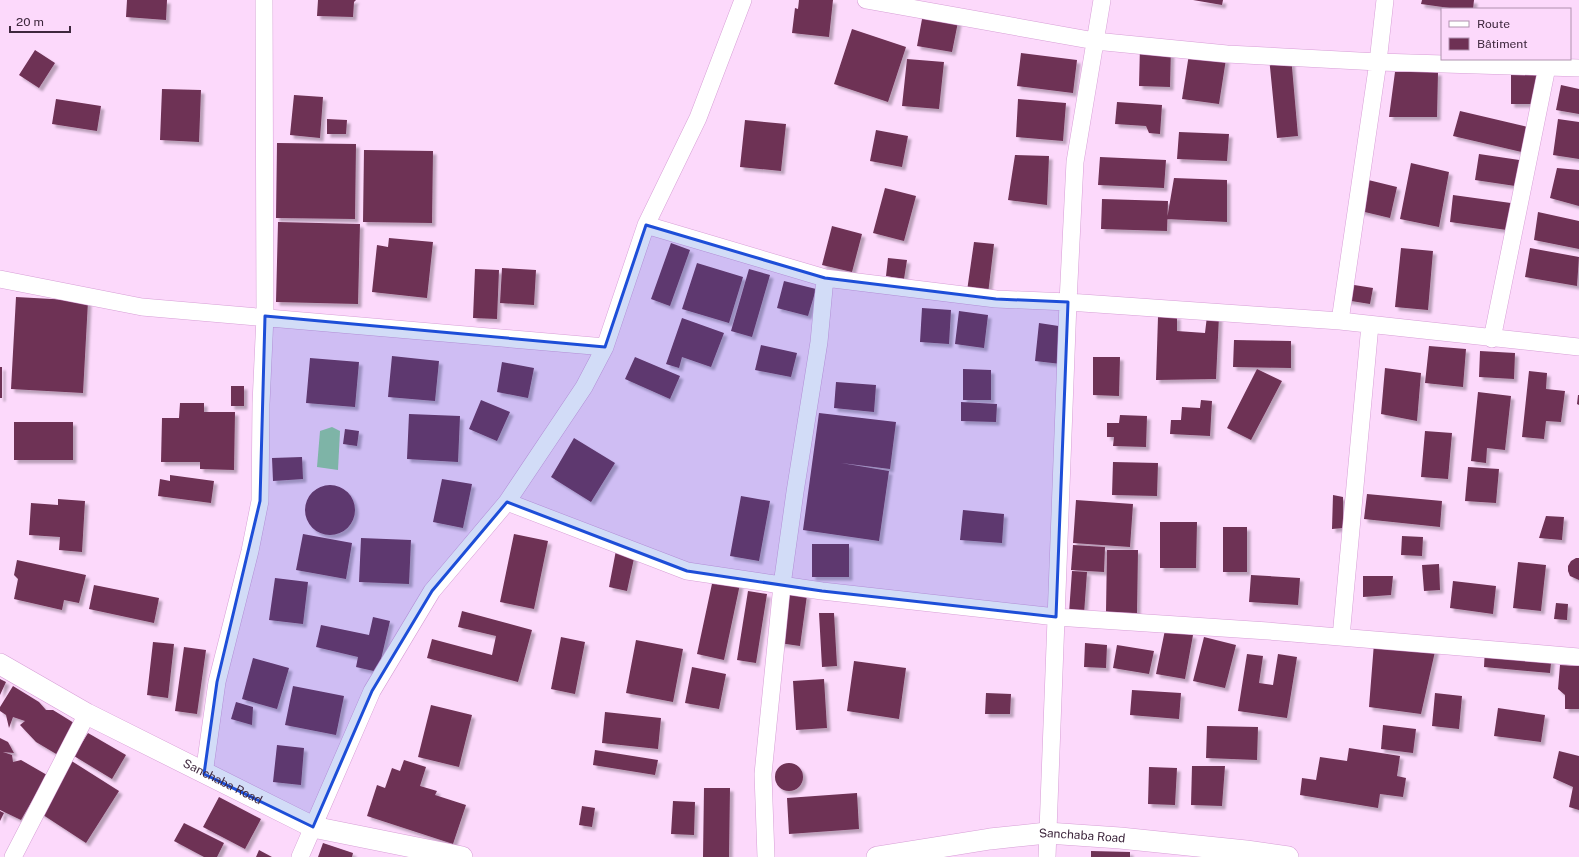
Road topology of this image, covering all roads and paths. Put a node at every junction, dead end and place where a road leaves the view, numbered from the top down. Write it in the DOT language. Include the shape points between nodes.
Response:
graph roads {
  1 [pos="264,0"];
  2 [pos="743,0"];
  3 [pos="866,0"];
  4 [pos="1102,0"];
  5 [pos="1385,0"];
  6 [pos="1094,41"];
  7 [pos="1378,62"];
  8 [pos="1547,67"];
  9 [pos="1579,68"];
  10 [pos="646,225"];
  11 [pos="825,278"];
  12 [pos="0,279"];
  13 [pos="1068,302"];
  14 [pos="265,316"];
  15 [pos="1340,321"];
  16 [pos="1370,325"];
  17 [pos="1492,339"];
  18 [pos="605,347"];
  19 [pos="1579,348"];
  20 [pos="507,502"];
  21 [pos="782,586"];
  22 [pos="1056,617"];
  23 [pos="1341,637"];
  24 [pos="1579,657"];
  25 [pos="0,664"];
  26 [pos="87,714"];
  27 [pos="204,774"];
  28 [pos="312,827"];
  29 [pos="1047,833"];
  30 [pos="13,857"];
  31 [pos="300,857"];
  32 [pos="462,857"];
  33 [pos="766,857"];
  34 [pos="877,857"];
  35 [pos="1047,857"];
  36 [pos="1288,857"];
  1 -- 14 [label="street"];
  2 -- 10 [label="street" via="698,118"];
  3 -- 6 [label="street"];
  4 -- 6 [label="street"];
  5 -- 7 [label="street"];
  6 -- 7 [label="street" via="1227,54"];
  6 -- 13 [label="street" via="1075,162"];
  7 -- 8 [label="street"];
  7 -- 15 [label="street"];
  8 -- 9 [label="street"];
  8 -- 17 [label="street"];
  10 -- 11 [label="street"];
  10 -- 18 [label="street"];
  11 -- 13 [label="street" via="996,299"];
  11 -- 21 [label="street" via="819,342"];
  12 -- 14 [label="street" via="142,307"];
  13 -- 15 [label="street"];
  13 -- 22 [label="street"];
  14 -- 18 [label="street"];
  14 -- 27 [label="street" via="260,501 217,682"];
  15 -- 16 [label="street"];
  16 -- 17 [label="street"];
  16 -- 23 [label="street"];
  17 -- 19 [label="street"];
  18 -- 20 [label="street" via="584,387"];
  20 -- 21 [label="street" via="687,571"];
  20 -- 28 [label="street" via="432,591 376,684"];
  21 -- 22 [label="street"];
  21 -- 33 [label="street" via="763,774"];
  22 -- 23 [label="street"];
  22 -- 29 [label="street"];
  23 -- 24 [label="street"];
  25 -- 26 [label="street, Sanchaba Road"];
  26 -- 27 [label="street, Sanchaba Road"];
  26 -- 30 [label="street"];
  27 -- 28 [label="street, Sanchaba Road"];
  28 -- 31 [label="street"];
  28 -- 32 [label="street, Sanchaba Road"];
  29 -- 34 [label="street, Sanchaba Road" via="990,839"];
  29 -- 35 [label="street"];
  29 -- 36 [label="street, Sanchaba Road" via="1143,840"];
}
